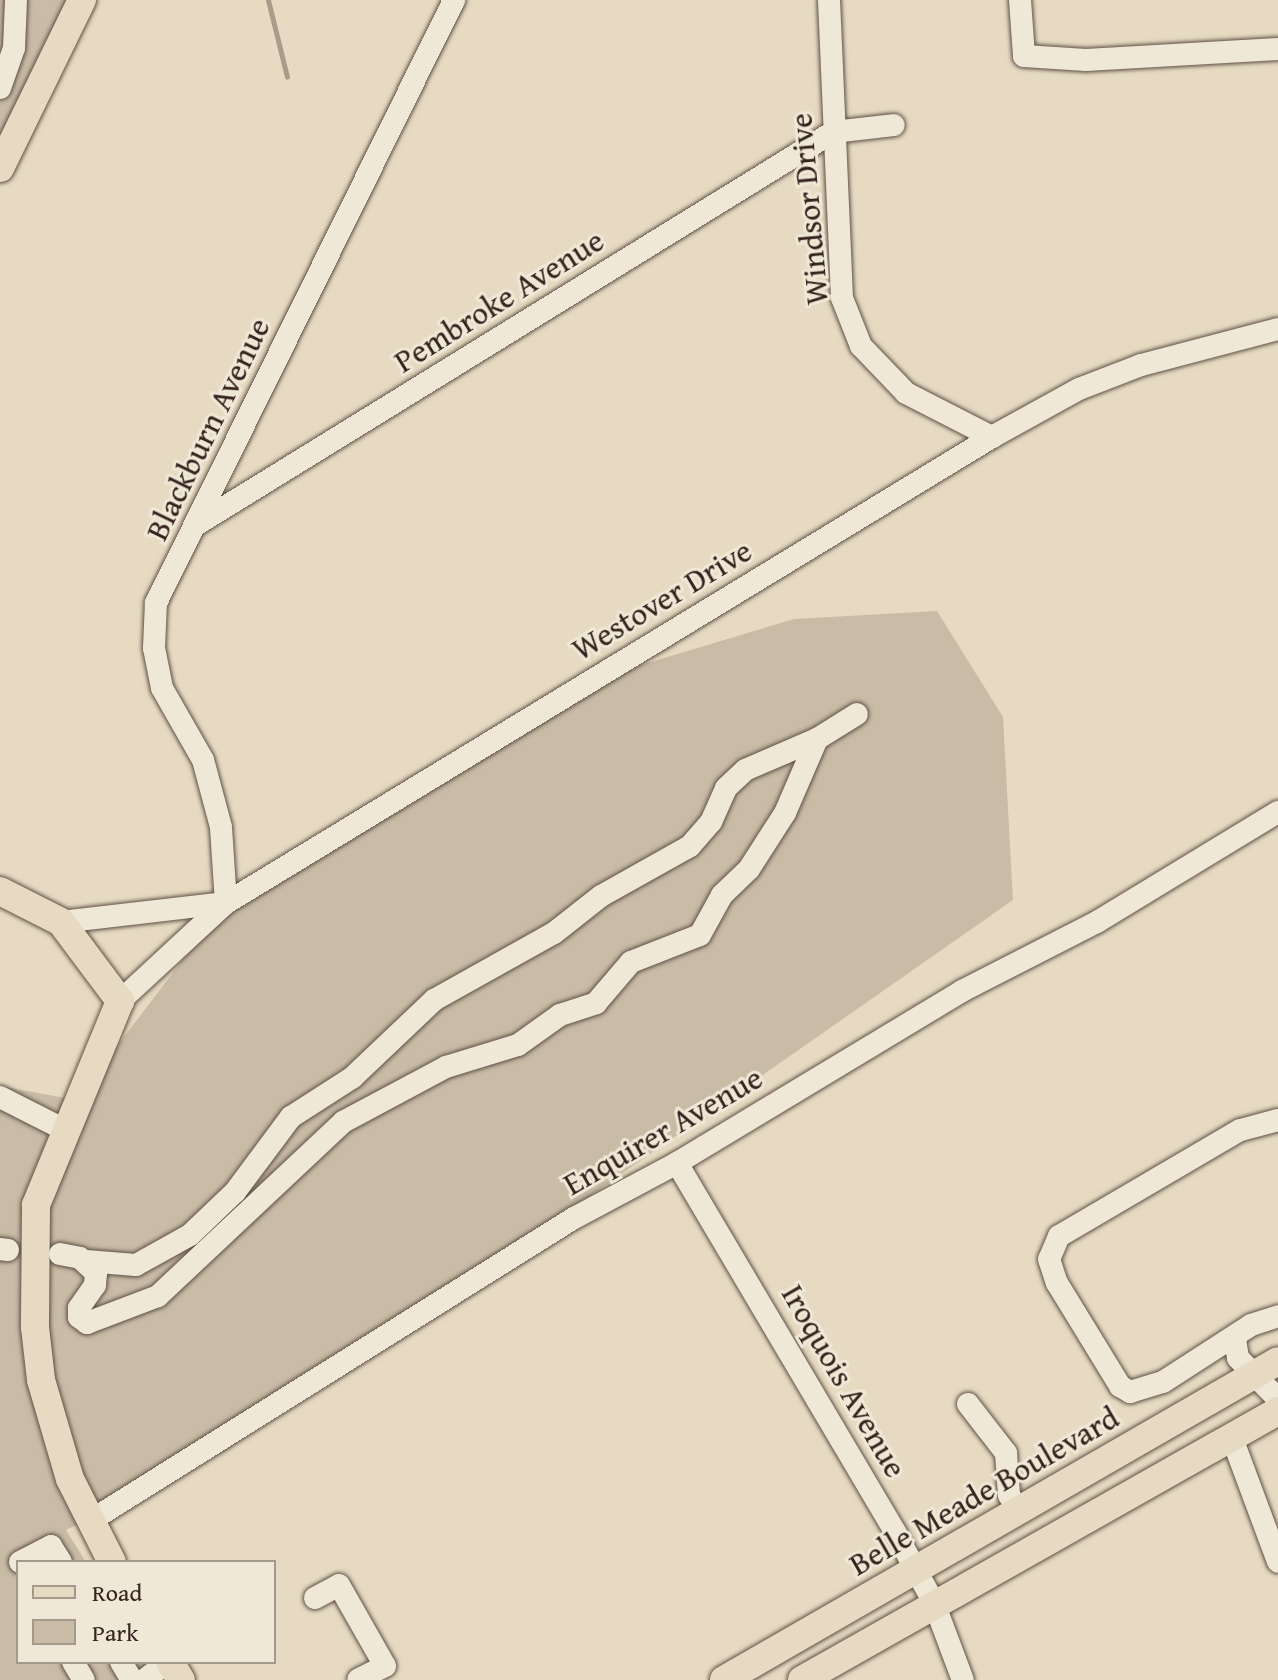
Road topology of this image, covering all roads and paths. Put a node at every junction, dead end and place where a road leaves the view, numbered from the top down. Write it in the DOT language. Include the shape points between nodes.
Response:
graph roads {
  1 [pos="16,0"];
  2 [pos="82,0"];
  3 [pos="454,0"];
  4 [pos="829,0"];
  5 [pos="1020,0"];
  6 [pos="1278,49"];
  7 [pos="0,88"];
  8 [pos="894,125"];
  9 [pos="833,132"];
  10 [pos="0,168"];
  11 [pos="1278,329"];
  12 [pos="992,437"];
  13 [pos="198,524"];
  14 [pos="857,714"];
  15 [pos="817,739"];
  16 [pos="1278,812"];
  17 [pos="0,891"];
  18 [pos="226,903"];
  19 [pos="61,922"];
  20 [pos="120,1001"];
  21 [pos="0,1097"];
  22 [pos="1278,1120"];
  23 [pos="65,1130"];
  24 [pos="677,1163"];
  25 [pos="60,1254"];
  26 [pos="86,1261"];
  27 [pos="1275,1323"];
  28 [pos="1235,1339"];
  29 [pos="1278,1361"];
  30 [pos="1253,1376"];
  31 [pos="1278,1399"];
  32 [pos="1210,1401"];
  33 [pos="968,1404"];
  34 [pos="1278,1411"];
  35 [pos="1232,1438"];
  36 [pos="1018,1510"];
  37 [pos="90,1521"];
  38 [pos="25,1560"];
  39 [pos="60,1560"];
  40 [pos="111,1560"];
  41 [pos="1278,1562"];
  42 [pos="915,1568"];
  43 [pos="315,1598"];
  44 [pos="934,1603"];
  45 [pos="166,1664"];
  46 [pos="144,1680"];
  47 [pos="358,1680"];
  48 [pos="724,1680"];
  49 [pos="802,1680"];
  50 [pos="963,1680"];
  1 -- 7 [label="street" via="14,48"];
  2 -- 10 [label="main road"];
  3 -- 13 [label="street, Blackburn Avenue"];
  4 -- 9 [label="street, Windsor Drive"];
  5 -- 6 [label="street" via="1024,56 1086,60"];
  8 -- 9 [label="street"];
  9 -- 12 [label="street, Windsor Drive" via="842,298 861,346 906,393"];
  9 -- 13 [label="street, Pembroke Avenue"];
  11 -- 12 [label="street, Westover Drive" via="1141,365 1079,389"];
  12 -- 18 [label="street, Westover Drive"];
  13 -- 18 [label="street, Blackburn Avenue" via="156,603 154,648 162,688 203,760 221,827"];
  14 -- 15 [label="street"];
  15 -- 26 [label="street" via="740,774 722,793 704,833 685,850 601,896 554,933 434,1000 353,1077 291,1117 235,1192 190,1235 136,1265"];
  15 -- 26 [label="street" via="785,813 749,869 722,895 700,935 631,962 596,1003 560,1015 518,1045 446,1067 343,1122 158,1296 97,1322 82,1321 80,1303 96,1280"];
  16 -- 24 [label="street, Enquirer Avenue" via="1097,922 962,991"];
  17 -- 19 [label="main road"];
  18 -- 19 [label="street"];
  18 -- 20 [label="street, Westover Drive"];
  19 -- 20 [label="main road"];
  20 -- 23 [label="main road"];
  21 -- 23 [label="street"];
  22 -- 28 [label="street" via="1240,1130 1059,1236 1049,1259 1057,1283 1120,1386 1130,1392 1163,1382"];
  23 -- 37 [label="main road" via="36,1205 35,1327 53,1431"];
  24 -- 37 [label="street, Enquirer Avenue" via="574,1218"];
  24 -- 42 [label="street, Iroquois Avenue"];
  25 -- 26 [label="street"];
  27 -- 28 [label="street" via="1251,1325"];
  28 -- 30 [label="street" via="1238,1358"];
  29 -- 30 [label="main road, Belle Meade Boulevard"];
  30 -- 31 [label="street"];
  30 -- 32 [label="main road, Belle Meade Boulevard"];
  32 -- 35 [label="main road"];
  32 -- 36 [label="main road, Belle Meade Boulevard"];
  33 -- 36 [label="street" via="1006,1453 1009,1495"];
  34 -- 35 [label="main road"];
  35 -- 41 [label="street"];
  35 -- 44 [label="main road"];
  36 -- 42 [label="main road, Belle Meade Boulevard"];
  37 -- 40 [label="main road"];
  38 -- 39 [label="street" via="51,1546"];
  42 -- 44 [label="street, Iroquois Avenue"];
  42 -- 48 [label="main road, Belle Meade Boulevard"];
  43 -- 47 [label="street" via="339,1585 385,1666"];
  44 -- 49 [label="main road"];
  44 -- 50 [label="street, Iroquois Avenue"];
  45 -- 46 [label="street"];
}
